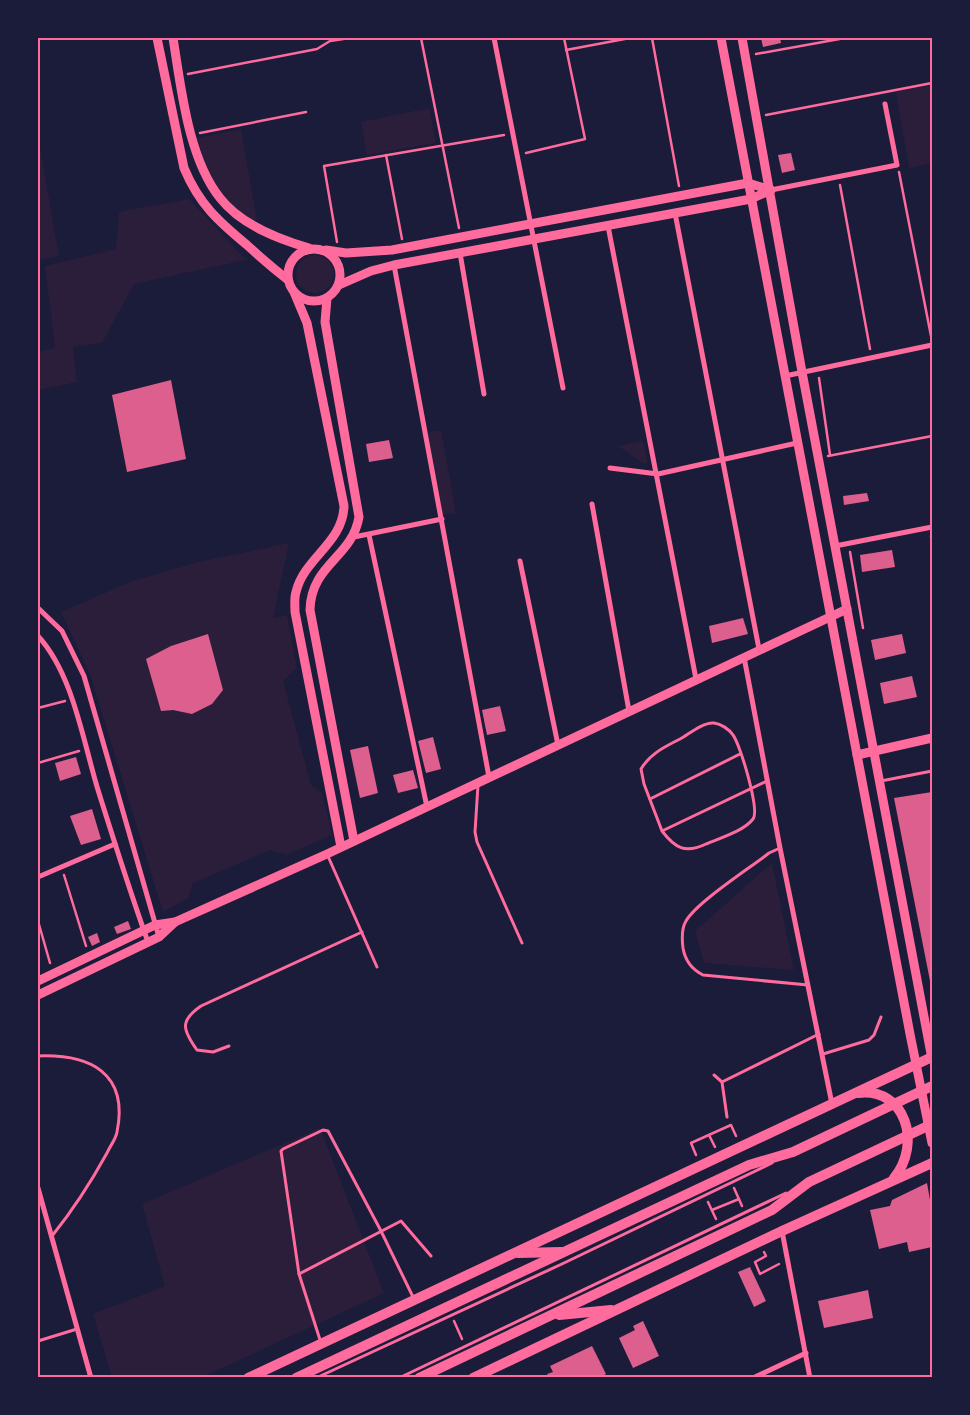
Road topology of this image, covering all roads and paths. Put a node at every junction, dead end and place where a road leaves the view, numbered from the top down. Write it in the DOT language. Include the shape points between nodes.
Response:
graph roads {
  1 [pos="157,38"];
  2 [pos="173,38"];
  3 [pos="350,38"];
  4 [pos="422,38"];
  5 [pos="494,38"];
  6 [pos="564,38"];
  7 [pos="630,38"];
  8 [pos="652,38"];
  9 [pos="721,38"];
  10 [pos="742,38"];
  11 [pos="845,38"];
  12 [pos="566,50"];
  13 [pos="745,56"];
  14 [pos="179,76"];
  15 [pos="932,83"];
  16 [pos="885,104"];
  17 [pos="306,112"];
  18 [pos="757,117"];
  19 [pos="512,133"];
  20 [pos="192,134"];
  21 [pos="442,146"];
  22 [pos="386,155"];
  23 [pos="517,155"];
  24 [pos="897,165"];
  25 [pos="839,177"];
  26 [pos="748,182"];
  27 [pos="771,190"];
  28 [pos="681,195"];
  29 [pos="751,199"];
  30 [pos="675,214"];
  31 [pos="530,224"];
  32 [pos="608,226"];
  33 [pos="460,237"];
  34 [pos="534,239"];
  35 [pos="309,248"];
  36 [pos="404,248"];
  37 [pos="326,250"];
  38 [pos="339,252"];
  39 [pos="460,253"];
  40 [pos="394,265"];
  41 [pos="288,280"];
  42 [pos="339,285"];
  43 [pos="294,292"];
  44 [pos="327,298"];
  45 [pos="932,344"];
  46 [pos="872,358"];
  47 [pos="802,372"];
  48 [pos="785,376"];
  49 [pos="818,376"];
  50 [pos="563,388"];
  51 [pos="484,394"];
  52 [pos="932,436"];
  53 [pos="797,442"];
  54 [pos="830,455"];
  55 [pos="819,457"];
  56 [pos="723,460"];
  57 [pos="832,465"];
  58 [pos="610,468"];
  59 [pos="658,474"];
  60 [pos="592,504"];
  61 [pos="442,519"];
  62 [pos="932,527"];
  63 [pos="369,535"];
  64 [pos="354,537"];
  65 [pos="922,538"];
  66 [pos="932,545"];
  67 [pos="835,546"];
  68 [pos="859,550"];
  69 [pos="520,561"];
  70 [pos="38,608"];
  71 [pos="847,609"];
  72 [pos="830,616"];
  73 [pos="863,629"];
  74 [pos="38,636"];
  75 [pos="759,649"];
  76 [pos="744,657"];
  77 [pos="696,679"];
  78 [pos="71,700"];
  79 [pos="38,708"];
  80 [pos="629,711"];
  81 [pos="932,738"];
  82 [pos="558,745"];
  83 [pos="86,749"];
  84 [pos="875,751"];
  85 [pos="740,754"];
  86 [pos="857,755"];
  87 [pos="38,763"];
  88 [pos="932,771"];
  89 [pos="489,777"];
  90 [pos="767,780"];
  91 [pos="881,781"];
  92 [pos="478,782"];
  93 [pos="751,787"];
  94 [pos="650,799"];
  95 [pos="427,807"];
  96 [pos="662,831"];
  97 [pos="354,841"];
  98 [pos="114,844"];
  99 [pos="341,847"];
  100 [pos="780,848"];
  101 [pos="327,854"];
  102 [pos="61,866"];
  103 [pos="38,877"];
  104 [pos="38,921"];
  105 [pos="175,922"];
  106 [pos="155,925"];
  107 [pos="144,931"];
  108 [pos="362,932"];
  109 [pos="159,937"];
  110 [pos="148,942"];
  111 [pos="522,943"];
  112 [pos="89,958"];
  113 [pos="377,967"];
  114 [pos="54,974"];
  115 [pos="38,981"];
  116 [pos="808,985"];
  117 [pos="38,995"];
  118 [pos="881,1017"];
  119 [pos="819,1034"];
  120 [pos="229,1046"];
  121 [pos="823,1054"];
  122 [pos="38,1056"];
  123 [pos="932,1058"];
  124 [pos="916,1065"];
  125 [pos="714,1075"];
  126 [pos="722,1082"];
  127 [pos="932,1086"];
  128 [pos="856,1093"];
  129 [pos="832,1104"];
  130 [pos="727,1117"];
  131 [pos="932,1124"];
  132 [pos="731,1125"];
  133 [pos="710,1136"];
  134 [pos="691,1143"];
  135 [pos="932,1144"];
  136 [pos="793,1152"];
  137 [pos="719,1155"];
  138 [pos="932,1163"];
  139 [pos="731,1181"];
  140 [pos="891,1181"];
  141 [pos="809,1182"];
  142 [pos="38,1188"];
  143 [pos="705,1196"];
  144 [pos="739,1199"];
  145 [pos="743,1207"];
  146 [pos="712,1210"];
  147 [pos="719,1226"];
  148 [pos="381,1231"];
  149 [pos="782,1231"];
  150 [pos="50,1238"];
  151 [pos="762,1248"];
  152 [pos="568,1252"];
  153 [pos="513,1253"];
  154 [pos="431,1256"];
  155 [pos="788,1260"];
  156 [pos="299,1274"];
  157 [pos="414,1300"];
  158 [pos="619,1309"];
  159 [pos="451,1315"];
  160 [pos="550,1316"];
  161 [pos="77,1328"];
  162 [pos="38,1341"];
  163 [pos="321,1343"];
  164 [pos="466,1346"];
  165 [pos="806,1353"];
  166 [pos="91,1378"];
  167 [pos="248,1378"];
  168 [pos="296,1378"];
  169 [pos="316,1378"];
  170 [pos="398,1378"];
  171 [pos="419,1378"];
  172 [pos="473,1378"];
  173 [pos="753,1378"];
  174 [pos="810,1378"];
  1 -- 41 [label="street" via="184,168 192,188 207,210 227,230"];
  2 -- 14 [label="street"];
  3 -- 14 [label="path" via="330,41 317,49"];
  4 -- 21 [label="path"];
  5 -- 19 [label="street"];
  6 -- 12 [label="path"];
  7 -- 12 [label="path"];
  8 -- 28 [label="path"];
  9 -- 26 [label="street"];
  10 -- 13 [label="street"];
  11 -- 13 [label="path"];
  12 -- 23 [label="path" via="585,138"];
  13 -- 18 [label="street"];
  14 -- 20 [label="street"];
  15 -- 18 [label="path"];
  16 -- 24 [label="street"];
  17 -- 20 [label="path"];
  18 -- 27 [label="street"];
  19 -- 21 [label="path"];
  19 -- 23 [label="street"];
  20 -- 35 [label="street" via="207,180 220,200 254,226"];
  21 -- 22 [label="path"];
  21 -- 33 [label="path"];
  22 -- 36 [label="path"];
  22 -- 38 [label="path" via="324,166"];
  23 -- 31 [label="street"];
  24 -- 25 [label="street"];
  24 -- 45 [label="path"];
  25 -- 27 [label="street"];
  25 -- 46 [label="path"];
  26 -- 27 [label="street"];
  26 -- 28 [label="street"];
  26 -- 29 [label="street"];
  27 -- 29 [label="street"];
  27 -- 47 [label="street"];
  28 -- 31 [label="street"];
  29 -- 30 [label="street"];
  29 -- 48 [label="street"];
  30 -- 32 [label="street"];
  30 -- 56 [label="street"];
  31 -- 33 [label="street"];
  31 -- 34 [label="street"];
  32 -- 34 [label="street"];
  32 -- 59 [label="street"];
  33 -- 36 [label="street"];
  34 -- 39 [label="street"];
  34 -- 50 [label="street"];
  35 -- 37 [label="street"];
  35 -- 41 [label="street" via="294,257"];
  36 -- 38 [label="street" via="368,253"];
  37 -- 38 [label="street"];
  37 -- 42 [label="street" via="338,262"];
  39 -- 40 [label="street"];
  39 -- 51 [label="street"];
  40 -- 42 [label="street"];
  40 -- 61 [label="street"];
  41 -- 43 [label="street"];
  42 -- 44 [label="street"];
  43 -- 44 [label="street" via="310,301"];
  43 -- 99 [label="street" via="307,323 344,506 340,527 310,563 295,594 295,612"];
  44 -- 64 [label="street" via="325,322 359,506"];
  45 -- 46 [label="street"];
  46 -- 47 [label="street"];
  47 -- 48 [label="street"];
  47 -- 55 [label="street"];
  48 -- 53 [label="street"];
  49 -- 54 [label="path"];
  52 -- 54 [label="path"];
  53 -- 56 [label="street"];
  53 -- 72 [label="street"];
  54 -- 55 [label="path"];
  54 -- 57 [label="path"];
  55 -- 67 [label="street"];
  56 -- 59 [label="street"];
  56 -- 75 [label="street"];
  58 -- 59 [label="street"];
  59 -- 77 [label="street"];
  60 -- 80 [label="street"];
  61 -- 63 [label="street"];
  61 -- 89 [label="street"];
  62 -- 67 [label="street"];
  63 -- 64 [label="street"];
  63 -- 95 [label="street"];
  64 -- 97 [label="street" via="315,583 310,594 310,610"];
  65 -- 66 [label="path" via="931,536"];
  67 -- 71 [label="street"];
  68 -- 73 [label="path" via="850,552"];
  69 -- 82 [label="street"];
  70 -- 106 [label="street" via="62,631 84,676"];
  71 -- 72 [label="street"];
  71 -- 84 [label="street"];
  72 -- 75 [label="street"];
  72 -- 86 [label="street"];
  74 -- 78 [label="street" via="50,649"];
  75 -- 76 [label="street"];
  76 -- 77 [label="street"];
  76 -- 90 [label="street"];
  77 -- 80 [label="street"];
  78 -- 79 [label="path"];
  78 -- 83 [label="street"];
  80 -- 82 [label="street"];
  81 -- 84 [label="street"];
  82 -- 89 [label="street"];
  83 -- 87 [label="path"];
  83 -- 98 [label="street"];
  84 -- 86 [label="street"];
  84 -- 91 [label="street"];
  85 -- 93 [label="lane"];
  85 -- 94 [label="lane"];
  85 -- 94 [label="lane" via="734,735 727,728 706,724 646,760 641,769"];
  86 -- 124 [label="street"];
  88 -- 91 [label="lane"];
  89 -- 92 [label="street"];
  90 -- 93 [label="lane"];
  90 -- 100 [label="street"];
  91 -- 123 [label="street"];
  92 -- 95 [label="street"];
  92 -- 111 [label="lane" via="477,842"];
  93 -- 96 [label="lane"];
  93 -- 96 [label="lane" via="755,814 752,820 738,829 686,851 677,847"];
  94 -- 96 [label="lane"];
  95 -- 97 [label="street"];
  97 -- 99 [label="street"];
  98 -- 102 [label="street"];
  98 -- 107 [label="street"];
  99 -- 101 [label="street"];
  100 -- 116 [label="street"];
  100 -- 116 [label="lane" via="708,899 686,922 682,938 685,956 691,967 702,975"];
  101 -- 105 [label="street"];
  101 -- 108 [label="lane"];
  102 -- 103 [label="street"];
  102 -- 112 [label="path"];
  104 -- 114 [label="path"];
  105 -- 106 [label="street"];
  105 -- 109 [label="street"];
  106 -- 107 [label="street"];
  106 -- 109 [label="street"];
  107 -- 110 [label="street"];
  107 -- 112 [label="street"];
  108 -- 113 [label="lane"];
  108 -- 120 [label="lane" via="188,1014 186,1032 197,1050 213,1052"];
  109 -- 110 [label="street"];
  110 -- 117 [label="street"];
  112 -- 114 [label="street"];
  114 -- 115 [label="street"];
  116 -- 119 [label="street"];
  118 -- 121 [label="lane" via="869,1040"];
  119 -- 121 [label="street"];
  119 -- 126 [label="lane"];
  121 -- 129 [label="street"];
  122 -- 150 [label="lane" via="79,1061 102,1069 120,1100 117,1134 94,1177"];
  123 -- 124 [label="main road"];
  124 -- 128 [label="main road"];
  124 -- 135 [label="street"];
  125 -- 126 [label="lane"];
  126 -- 130 [label="lane"];
  127 -- 136 [label="main road"];
  128 -- 129 [label="main road"];
  128 -- 140 [label="main road" via="866,1092 888,1100 907,1127 909,1150"];
  129 -- 153 [label="main road"];
  131 -- 141 [label="main road"];
  132 -- 133 [label="path"];
  133 -- 134 [label="path"];
  133 -- 137 [label="path"];
  136 -- 143 [label="lane"];
  136 -- 152 [label="main road" via="749,1165"];
  138 -- 140 [label="main road"];
  139 -- 144 [label="path"];
  140 -- 149 [label="main road"];
  141 -- 147 [label="lane"];
  141 -- 160 [label="main road" via="772,1210"];
  142 -- 150 [label="street"];
  143 -- 146 [label="path"];
  143 -- 159 [label="lane"];
  144 -- 145 [label="path"];
  144 -- 146 [label="path"];
  146 -- 147 [label="path"];
  147 -- 164 [label="lane"];
  148 -- 154 [label="lane" via="401,1221"];
  148 -- 156 [label="lane"];
  148 -- 156 [label="lane" via="328,1131 283,1149"];
  148 -- 157 [label="lane"];
  149 -- 155 [label="street"];
  149 -- 158 [label="main road"];
  150 -- 161 [label="street"];
  151 -- 155 [label="path" via="766,1256 755,1262 760,1274"];
  152 -- 153 [label="main road"];
  152 -- 168 [label="main road"];
  153 -- 157 [label="main road"];
  155 -- 165 [label="street"];
  156 -- 163 [label="lane"];
  157 -- 163 [label="main road"];
  158 -- 160 [label="main road"];
  158 -- 172 [label="main road"];
  159 -- 164 [label="path"];
  159 -- 169 [label="lane"];
  160 -- 171 [label="main road"];
  161 -- 162 [label="lane"];
  161 -- 166 [label="street"];
  163 -- 167 [label="main road"];
  164 -- 170 [label="lane"];
  165 -- 173 [label="street"];
  165 -- 174 [label="street"];
}
